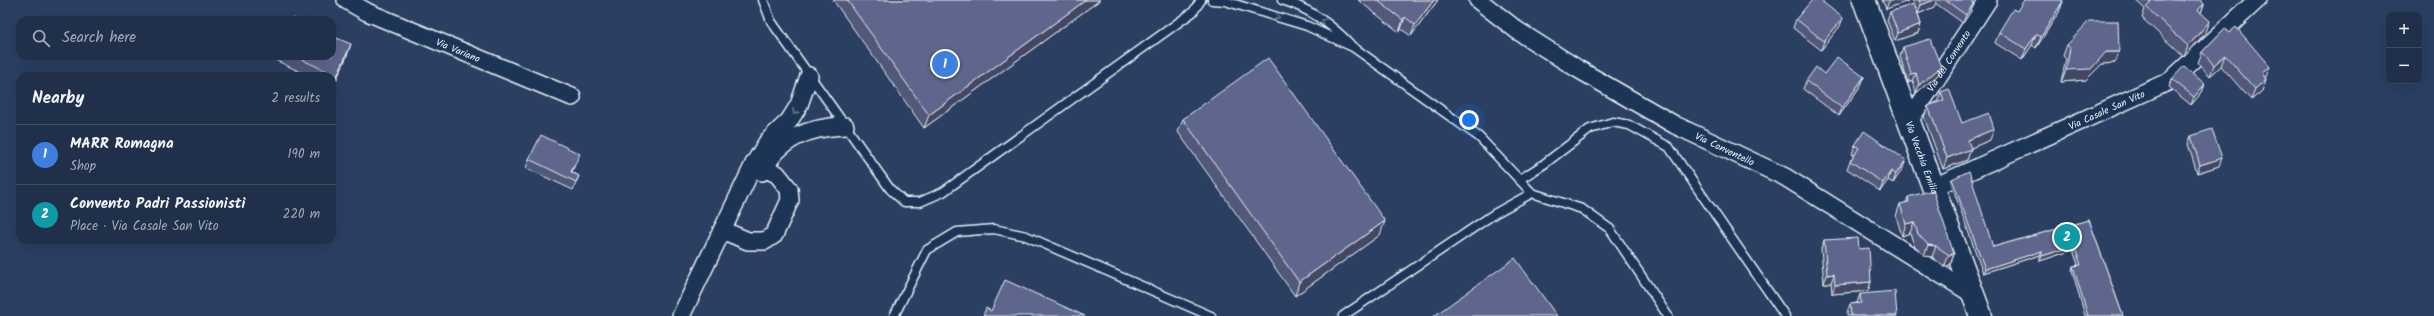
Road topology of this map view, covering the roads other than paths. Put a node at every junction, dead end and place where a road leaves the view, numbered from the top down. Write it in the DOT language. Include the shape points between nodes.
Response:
graph roads {
  1 [pos="346,0"];
  2 [pos="763,0"];
  3 [pos="1201,0"];
  4 [pos="1212,0"];
  5 [pos="1282,0"];
  6 [pos="1478,0"];
  7 [pos="1864,0"];
  8 [pos="1988,0"];
  9 [pos="2257,0"];
  10 [pos="1353,47"];
  11 [pos="809,76"];
  12 [pos="572,97"];
  13 [pos="1909,121"];
  14 [pos="845,126"];
  15 [pos="759,166"];
  16 [pos="1520,180"];
  17 [pos="1934,187"];
  18 [pos="1532,193"];
  19 [pos="726,233"];
  20 [pos="1974,295"];
  21 [pos="681,316"];
  22 [pos="692,316"];
  23 [pos="894,316"];
  24 [pos="1211,316"];
  25 [pos="1343,316"];
  26 [pos="1668,316"];
  27 [pos="1785,316"];
  28 [pos="1982,316"];
  1 -- 12 [label="street, Via Variano" via="367,12"];
  2 -- 11 [label="lane" via="771,21"];
  3 -- 14 [label="lane" via="1193,12 943,192 920,202 904,202 890,189"];
  4 -- 10 [label="lane, one-way" via="1225,1 1307,26"];
  10 -- 5 [label="lane, one-way" via="1333,27 1296,4"];
  6 -- 20 [label="street, Via Conventello" via="1518,31 1578,69 1675,125 1785,177"];
  7 -- 13 [label="street, Via Vecchia Emilia"];
  8 -- 13 [label="street, Via del Convento"];
  9 -- 17 [label="street, Via Casale San Vito" via="2170,81"];
  10 -- 16 [label="lane" via="1479,137"];
  11 -- 14 [label="lane"];
  11 -- 15 [label="street, one-way" via="799,105 789,121 768,141"];
  13 -- 17 [label="street, Via Vecchia Emilia"];
  14 -- 15 [label="street" via="826,126 802,132 779,147"];
  15 -- 19 [label="street"];
  15 -- 19 [label="street" via="777,174 789,189 790,200 774,235 765,241 748,241"];
  16 -- 18 [label="lane"];
  16 -- 27 [label="lane" via="1590,129 1613,122 1629,125 1669,147"];
  17 -- 20 [label="street, Via Vecchia Emilia"];
  18 -- 25 [label="lane" via="1494,214"];
  18 -- 26 [label="lane" via="1582,209 1610,229"];
  19 -- 21 [label="street"];
  19 -- 22 [label="street"];
  20 -- 28 [label="street, Via Vecchia Emilia"];
  23 -- 24 [label="lane" via="927,250 957,232 994,229 1026,236"];
}
